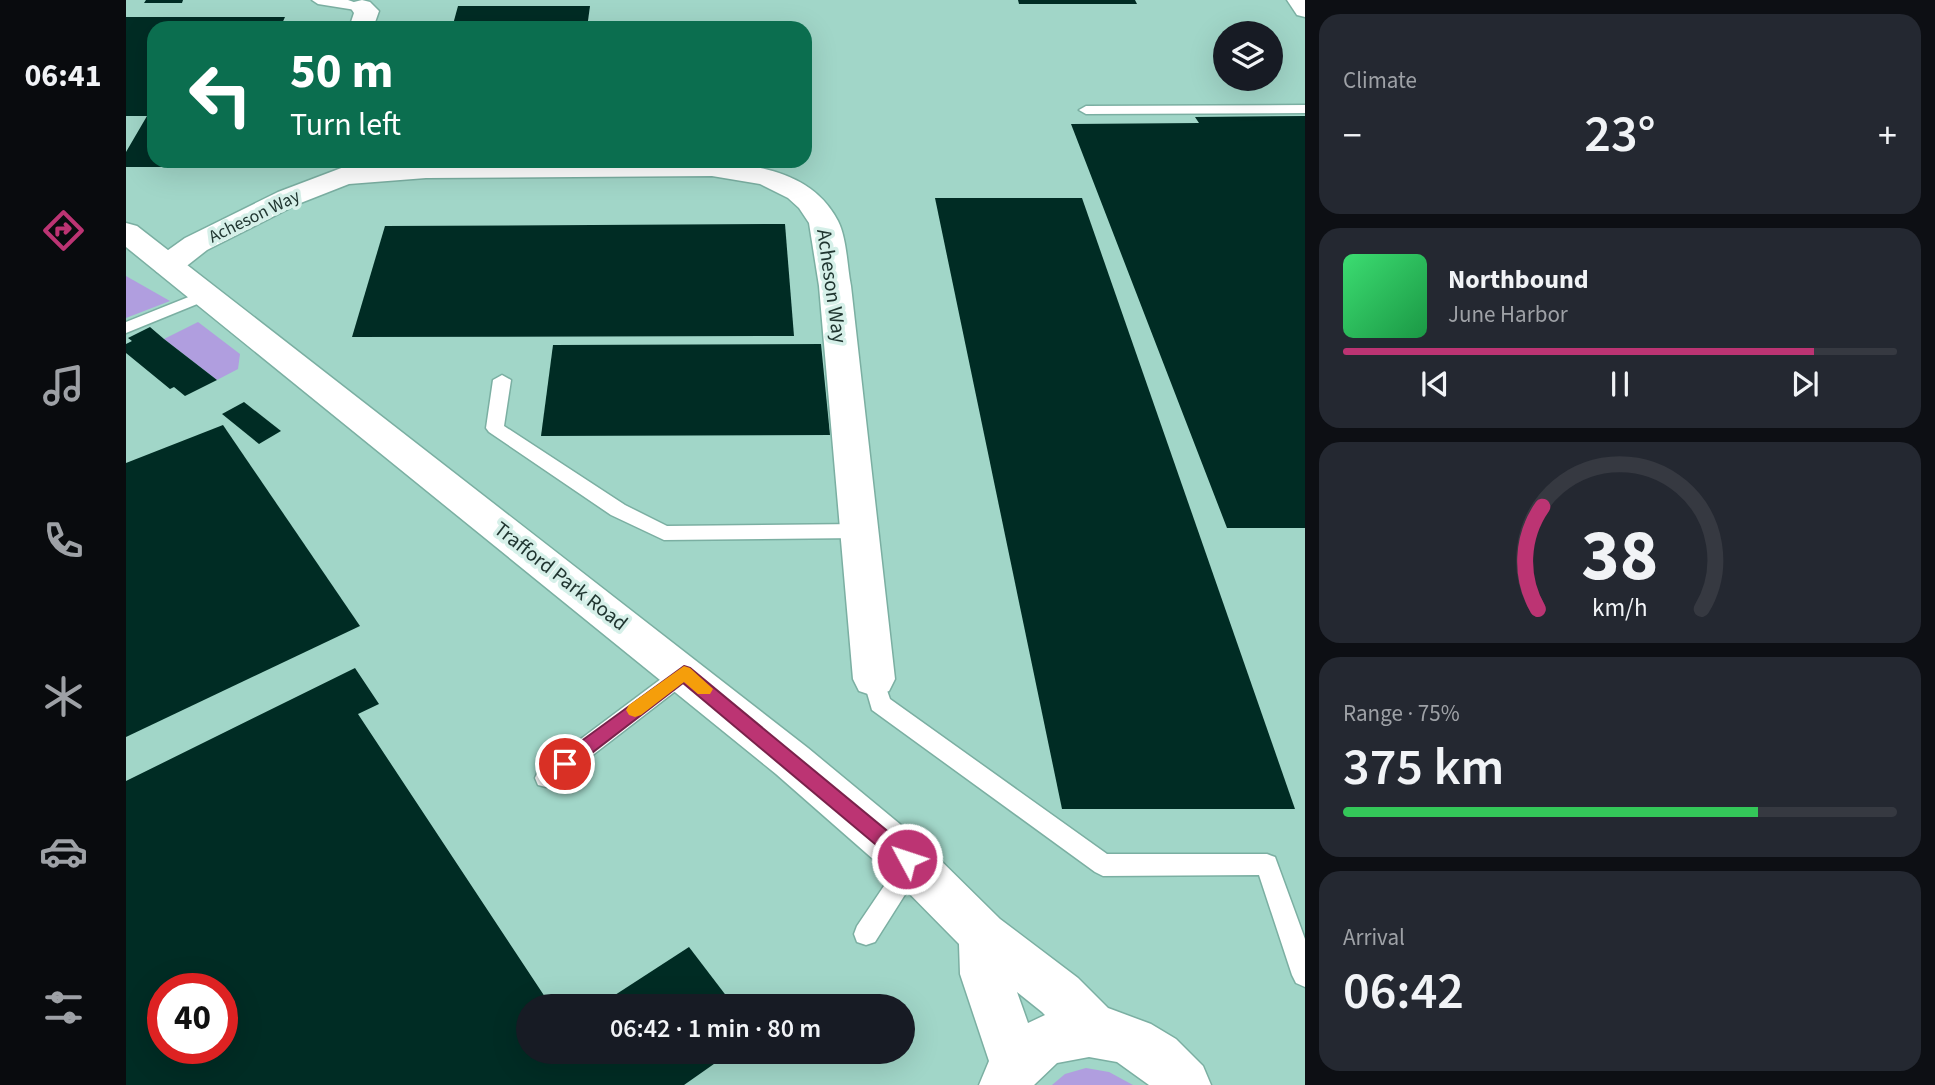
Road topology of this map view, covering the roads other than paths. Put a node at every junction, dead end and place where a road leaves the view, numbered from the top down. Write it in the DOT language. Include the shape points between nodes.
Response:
graph roads {
  1 [pos="318,0"];
  2 [pos="1298,0"];
  3 [pos="1305,10"];
  4 [pos="362,18"];
  5 [pos="1305,109"];
  6 [pos="1086,110"];
  7 [pos="340,169"];
  8 [pos="126,232"];
  9 [pos="168,265"];
  10 [pos="206,295"];
  11 [pos="126,328"];
  12 [pos="502,380"];
  13 [pos="860,531"];
  14 [pos="684,673"];
  15 [pos="874,679"];
  16 [pos="546,778"];
  17 [pos="907,859"];
  18 [pos="866,934"];
  19 [pos="983,935"];
  20 [pos="1305,975"];
  21 [pos="1095,1032"];
  22 [pos="1011,1074"];
  23 [pos="1184,1085"];
  1 -- 4 [label="lane" via="337,1"];
  2 -- 3 [label="street"];
  5 -- 6 [label="lane"];
  7 -- 9 [label="street, Acheson Way" via="196,244"];
  7 -- 13 [label="street, Acheson Way" via="712,168 768,177 798,192 824,223 835,286"];
  8 -- 9 [label="street, Trafford Park Road"];
  9 -- 10 [label="street, Trafford Park Road"];
  10 -- 11 [label="lane"];
  10 -- 14 [label="street, Trafford Park Road"];
  12 -- 13 [label="lane" via="495,428 618,510 664,533"];
  13 -- 15 [label="street, Acheson Way"];
  14 -- 16 [label="lane"];
  14 -- 17 [label="street, Trafford Park Road"];
  15 -- 20 [label="lane" via="880,704 1104,865 1267,864"];
  17 -- 18 [label="lane" via="898,886"];
  17 -- 19 [label="street, Trafford Park Road"];
  19 -- 21 [label="street, Trafford Park Road" via="1060,995"];
  19 -- 22 [label="street" via="985,974"];
  21 -- 22 [label="street" via="1066,1033 1040,1042"];
  21 -- 23 [label="street" via="1124,1038 1153,1053"];
}
